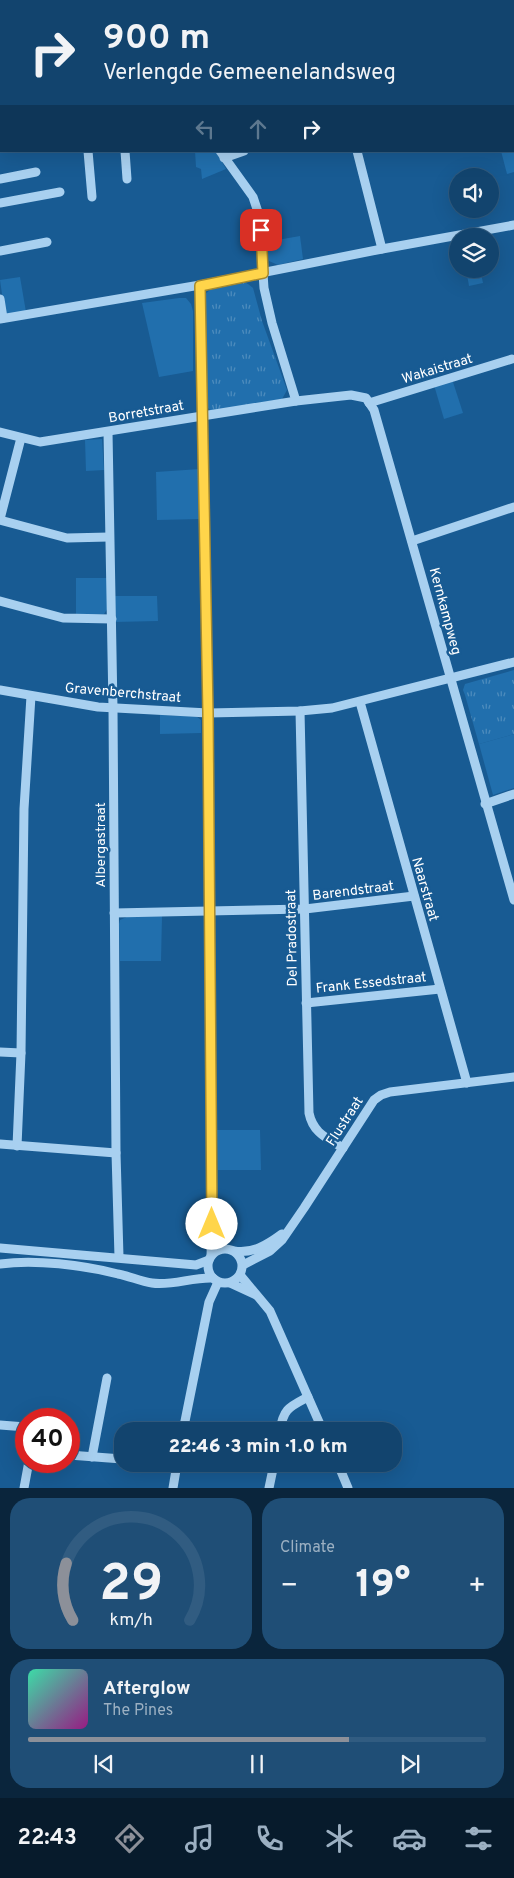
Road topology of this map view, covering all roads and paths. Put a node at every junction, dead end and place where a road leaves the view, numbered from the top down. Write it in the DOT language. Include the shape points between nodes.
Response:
graph roads {
  1 [pos="88,152"];
  2 [pos="125,152"];
  3 [pos="238,152"];
  4 [pos="358,152"];
  5 [pos="222,155"];
  6 [pos="36,172"];
  7 [pos="0,179"];
  8 [pos="127,179"];
  9 [pos="60,192"];
  10 [pos="92,197"];
  11 [pos="0,203"];
  12 [pos="514,225"];
  13 [pos="47,242"];
  14 [pos="382,249"];
  15 [pos="0,251"];
  16 [pos="263,273"];
  17 [pos="200,286"];
  18 [pos="0,300"];
  19 [pos="2,319"];
  20 [pos="512,359"];
  21 [pos="296,401"];
  22 [pos="370,403"];
  23 [pos="202,416"];
  24 [pos="0,432"];
  25 [pos="108,432"];
  26 [pos="20,438"];
  27 [pos="514,507"];
  28 [pos="0,520"];
  29 [pos="109,537"];
  30 [pos="412,541"];
  31 [pos="0,601"];
  32 [pos="112,620"];
  33 [pos="514,662"];
  34 [pos="450,679"];
  35 [pos="0,690"];
  36 [pos="31,696"];
  37 [pos="360,702"];
  38 [pos="113,708"];
  39 [pos="300,711"];
  40 [pos="208,713"];
  41 [pos="514,794"];
  42 [pos="485,804"];
  43 [pos="414,896"];
  44 [pos="514,900"];
  45 [pos="305,909"];
  46 [pos="210,911"];
  47 [pos="114,912"];
  48 [pos="440,989"];
  49 [pos="306,1003"];
  50 [pos="0,1052"];
  51 [pos="21,1053"];
  52 [pos="514,1077"];
  53 [pos="467,1083"];
  54 [pos="0,1144"];
  55 [pos="17,1146"];
  56 [pos="343,1148"];
  57 [pos="116,1152"];
  58 [pos="212,1224"];
  59 [pos="291,1226"];
  60 [pos="0,1248"];
  61 [pos="229,1249"];
  62 [pos="119,1257"];
  63 [pos="210,1258"];
  64 [pos="0,1264"];
  65 [pos="243,1265"];
  66 [pos="240,1275"];
  67 [pos="215,1280"];
  68 [pos="230,1282"];
  69 [pos="258,1296"];
  70 [pos="107,1378"];
  71 [pos="308,1397"];
  72 [pos="185,1422"];
  73 [pos="282,1422"];
  74 [pos="319,1422"];
  75 [pos="0,1425"];
  76 [pos="15,1426"];
  77 [pos="80,1456"];
  78 [pos="92,1457"];
  79 [pos="114,1458"];
  80 [pos="175,1472"];
  81 [pos="272,1472"];
  82 [pos="341,1472"];
  83 [pos="27,1473"];
  84 [pos="24,1488"];
  85 [pos="173,1488"];
  86 [pos="269,1488"];
  87 [pos="348,1488"];
  1 -- 10 [label="street"];
  2 -- 8 [label="street"];
  3 -- 5 [label="street"];
  4 -- 14 [label="street"];
  5 -- 16 [label="street" via="252,197 259,216"];
  6 -- 7 [label="street"];
  9 -- 11 [label="street"];
  12 -- 14 [label="street"];
  13 -- 15 [label="street"];
  14 -- 16 [label="street"];
  16 -- 17 [label="street"];
  16 -- 21 [label="street" via="272,323"];
  17 -- 19 [label="street"];
  17 -- 23 [label="street"];
  18 -- 19 [label="street"];
  20 -- 22 [label="street, Wakaistraat"];
  21 -- 22 [label="street" via="351,394 366,398"];
  21 -- 23 [label="street, Borretstraat"];
  22 -- 30 [label="street, Kernkampweg"];
  23 -- 25 [label="street, Borretstraat"];
  23 -- 40 [label="street"];
  24 -- 26 [label="street, Borretstraat"];
  25 -- 26 [label="street, Borretstraat" via="40,442"];
  25 -- 29 [label="street, Albergastraat"];
  26 -- 28 [label="street"];
  27 -- 30 [label="street"];
  28 -- 29 [label="street" via="67,538"];
  29 -- 32 [label="street, Albergastraat"];
  30 -- 34 [label="street, Kernkampweg"];
  31 -- 32 [label="street" via="63,618"];
  32 -- 38 [label="street, Albergastraat"];
  33 -- 34 [label="street, Gravenberchstraat"];
  34 -- 37 [label="street, Gravenberchstraat"];
  34 -- 42 [label="street, Kernkampweg"];
  35 -- 36 [label="street, Gravenberchstraat"];
  36 -- 38 [label="street, Gravenberchstraat"];
  36 -- 51 [label="street" via="24,810"];
  37 -- 39 [label="street, Gravenberchstraat"];
  37 -- 43 [label="street, Naarstraat"];
  38 -- 40 [label="street, Gravenberchstraat"];
  38 -- 47 [label="street, Albergastraat"];
  39 -- 40 [label="street, Gravenberchstraat"];
  39 -- 45 [label="street, Del Pradostraat"];
  40 -- 46 [label="street"];
  41 -- 42 [label="street"];
  42 -- 44 [label="street, Kernkampweg"];
  43 -- 45 [label="street, Barendstraat"];
  43 -- 48 [label="street, Naarstraat"];
  45 -- 46 [label="street, Barendstraat"];
  45 -- 49 [label="street, Del Pradostraat"];
  46 -- 47 [label="street, Barendstraat"];
  46 -- 58 [label="street"];
  47 -- 57 [label="street, Albergastraat"];
  48 -- 49 [label="street, Frank Essedstraat"];
  48 -- 53 [label="street, Naarstraat"];
  49 -- 56 [label="street, Del Pradostraat" via="311,1124"];
  50 -- 51 [label="street"];
  51 -- 55 [label="street"];
  52 -- 53 [label="street, Flustraat"];
  53 -- 56 [label="street, Flustraat" via="381,1095 374,1100"];
  54 -- 55 [label="street"];
  55 -- 57 [label="street"];
  56 -- 59 [label="street, Flustraat"];
  57 -- 62 [label="street, Albergastraat"];
  58 -- 61 [label="street" via="216,1239"];
  58 -- 63 [label="street"];
  59 -- 61 [label="street, Flustraat" via="258,1249 245,1252"];
  59 -- 65 [label="street, Flustraat" via="270,1251"];
  60 -- 62 [label="street"];
  61 -- 63 [label="street" via="217,1250"];
  61 -- 65 [label="street" via="239,1255"];
  62 -- 63 [label="street" via="196,1265"];
  63 -- 67 [label="street" via="208,1271"];
  64 -- 67 [label="street" via="82,1266 152,1283 201,1278"];
  65 -- 66 [label="street"];
  66 -- 68 [label="street"];
  66 -- 69 [label="street"];
  67 -- 68 [label="street"];
  67 -- 72 [label="street"];
  68 -- 69 [label="street"];
  69 -- 71 [label="street" via="270,1311"];
  70 -- 78 [label="street"];
  71 -- 73 [label="street" via="285,1412"];
  71 -- 74 [label="street"];
  75 -- 76 [label="street"];
  77 -- 78 [label="street"];
  78 -- 79 [label="street"];
  80 -- 85 [label="street"];
  81 -- 86 [label="street"];
  82 -- 87 [label="street"];
  83 -- 84 [label="street"];
}
